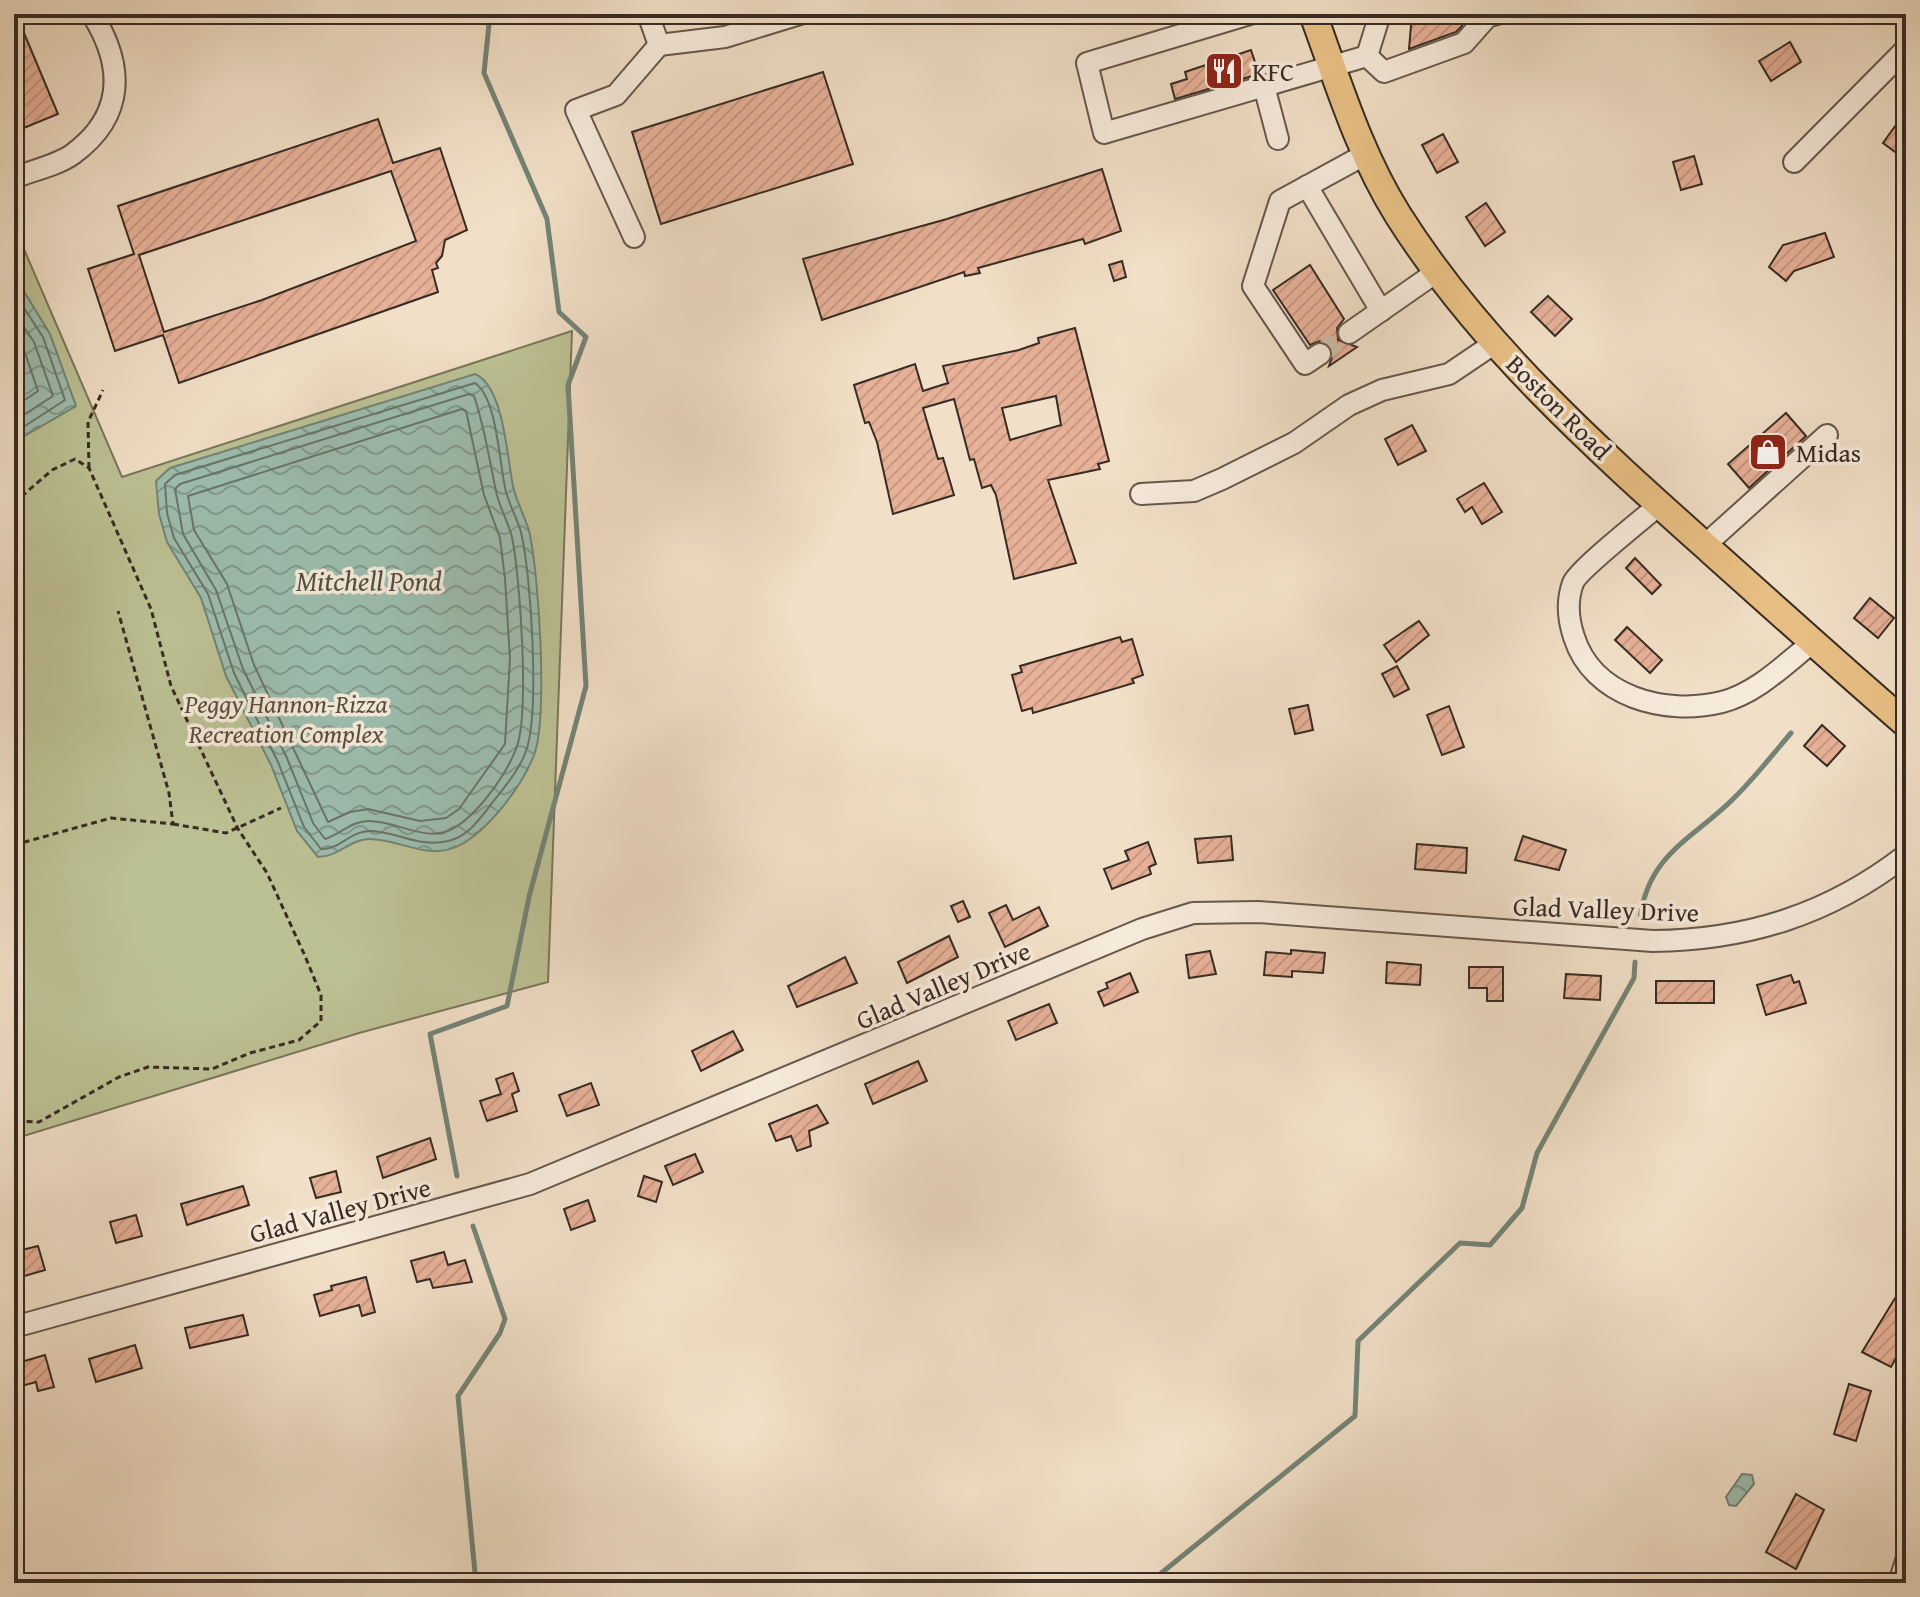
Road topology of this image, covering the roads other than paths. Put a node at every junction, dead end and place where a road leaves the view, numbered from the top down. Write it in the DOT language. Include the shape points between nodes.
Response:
graph roads {
  1 [pos="92,14"];
  2 [pos="648,14"];
  3 [pos="800,14"];
  4 [pos="1250,14"];
  5 [pos="1313,14"];
  6 [pos="1380,14"];
  7 [pos="1497,14"];
  8 [pos="659,45"];
  9 [pos="1906,49"];
  10 [pos="1367,56"];
  11 [pos="1332,67"];
  12 [pos="1264,86"];
  13 [pos="1278,139"];
  14 [pos="1366,154"];
  15 [pos="1794,162"];
  16 [pos="16,177"];
  17 [pos="1307,186"];
  18 [pos="634,237"];
  19 [pos="1438,271"];
  20 [pos="1381,311"];
  21 [pos="1349,333"];
  22 [pos="1495,343"];
  23 [pos="1320,354"];
  24 [pos="1827,435"];
  25 [pos="1141,494"];
  26 [pos="1659,505"];
  27 [pos="1705,545"];
  28 [pos="1813,642"];
  29 [pos="1906,724"];
  30 [pos="1906,855"];
  31 [pos="14,1327"];
  32 [pos="1906,1561"];
  33 [pos="1899,1583"];
  1 -- 16 [label="street" via="109,40 116,96 104,122 73,155"];
  2 -- 8 [label="street"];
  3 -- 8 [label="street" via="725,37"];
  4 -- 12 [label="street" via="1087,63 1104,133"];
  5 -- 11 [label="main road, Boston Road"];
  6 -- 10 [label="street"];
  7 -- 10 [label="street" via="1487,17 1464,43 1384,72"];
  8 -- 18 [label="street" via="616,95 576,110"];
  9 -- 15 [label="street"];
  10 -- 11 [label="street"];
  11 -- 12 [label="street"];
  11 -- 14 [label="main road, Boston Road"];
  12 -- 13 [label="street"];
  14 -- 17 [label="street"];
  14 -- 19 [label="main road, Boston Road" via="1397,214"];
  17 -- 20 [label="street"];
  17 -- 23 [label="street" via="1280,201 1253,286 1305,364"];
  19 -- 20 [label="street"];
  19 -- 22 [label="main road, Boston Road"];
  20 -- 21 [label="street"];
  22 -- 25 [label="street" via="1449,374 1382,390 1349,405 1294,443 1194,491"];
  22 -- 26 [label="main road, Boston Road"];
  24 -- 27 [label="street"];
  26 -- 27 [label="main road, Boston Road"];
  26 -- 28 [label="street" via="1574,580 1567,616 1580,656 1611,687 1639,701 1683,707 1720,703 1747,694"];
  27 -- 28 [label="main road, Boston Road"];
  28 -- 29 [label="main road, Boston Road"];
  30 -- 31 [label="street, Glad Valley Drive" via="1869,882 1799,917 1718,938 1639,941 1258,912 1193,913 1142,929 530,1184"];
  32 -- 33 [label="street"];
}
